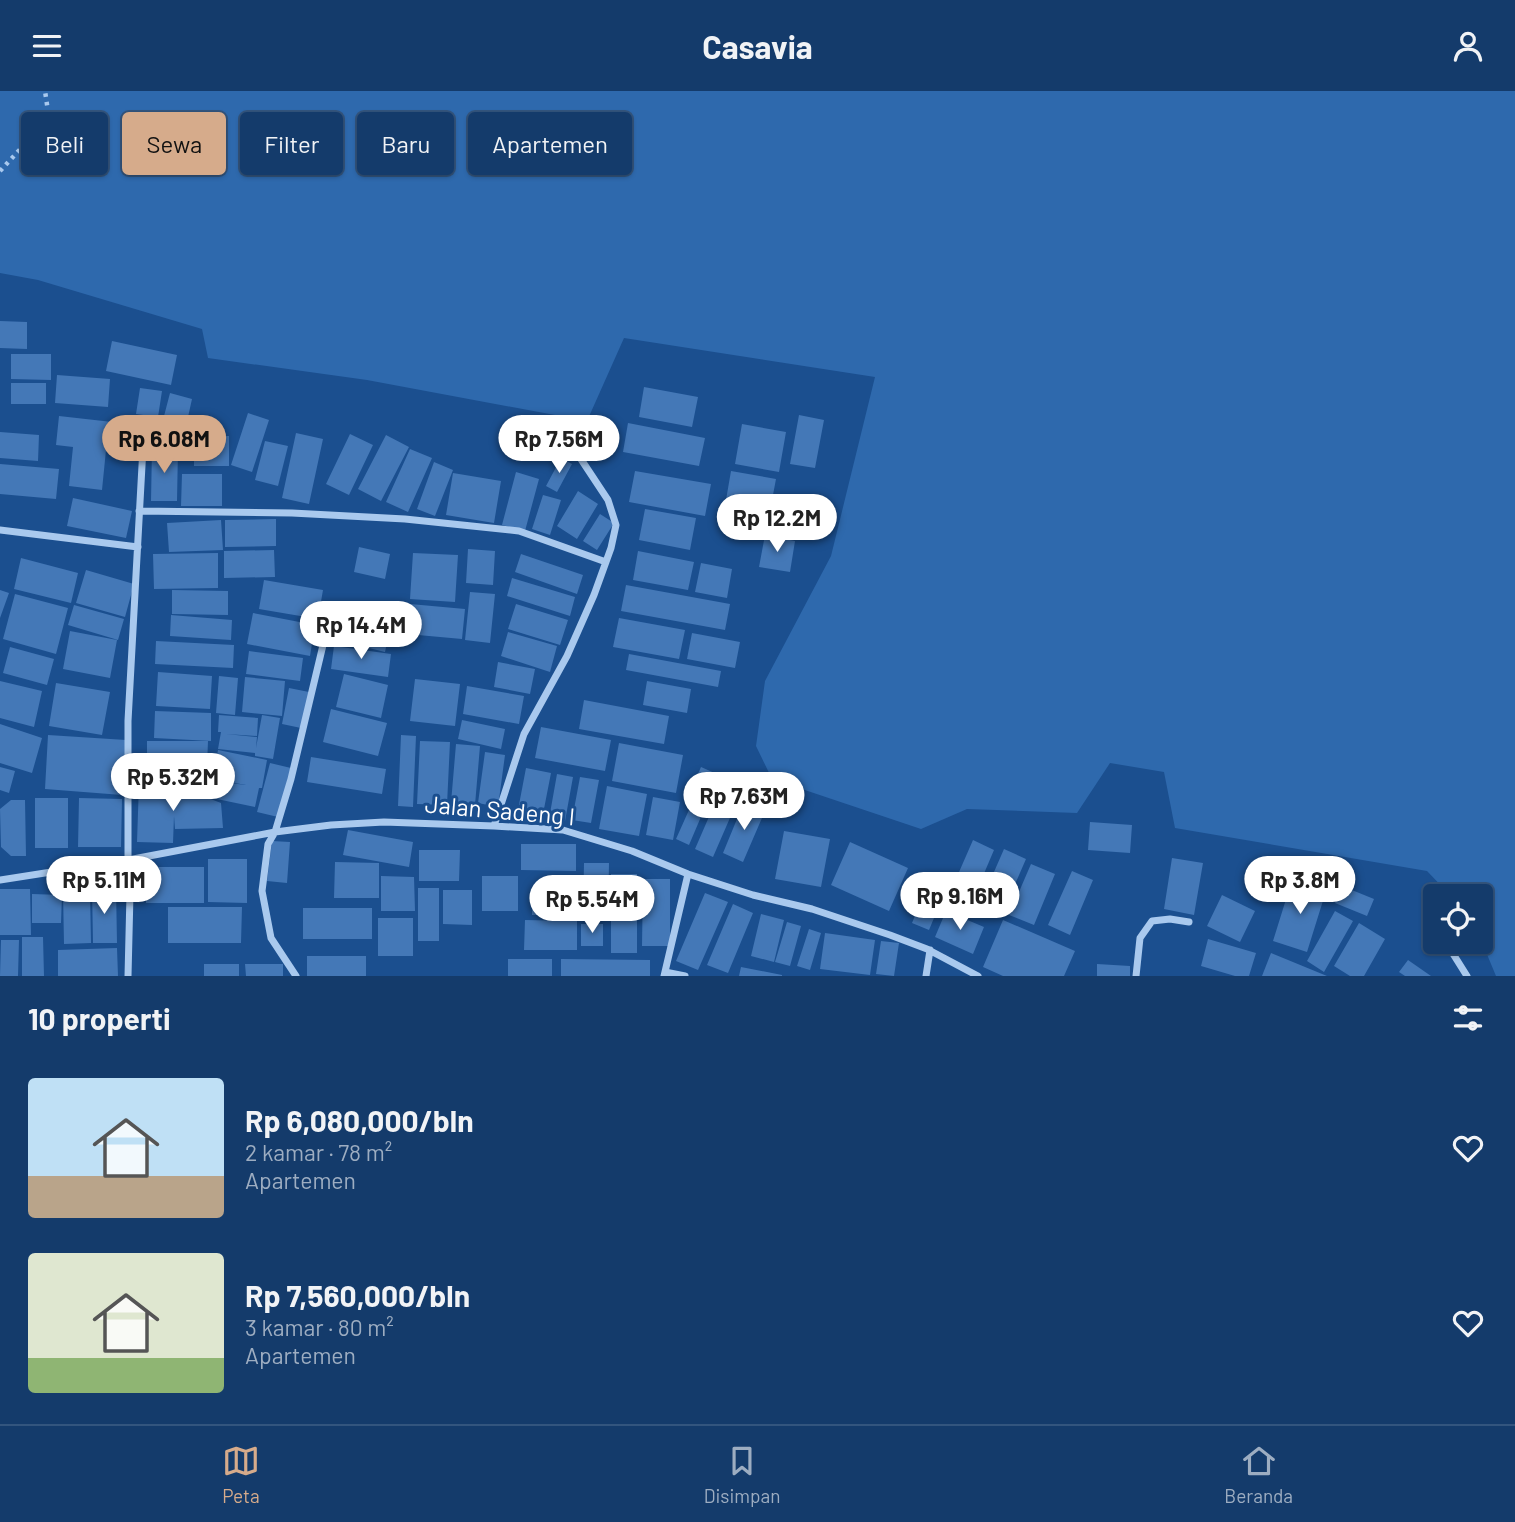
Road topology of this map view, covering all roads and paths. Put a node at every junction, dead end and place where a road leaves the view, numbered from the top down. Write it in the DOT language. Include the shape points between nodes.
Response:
graph roads {
  1 [pos="45,91"];
  2 [pos="0,171"];
  3 [pos="144,429"];
  4 [pos="561,429"];
  5 [pos="139,511"];
  6 [pos="1,532"];
  7 [pos="138,547"];
  8 [pos="606,562"];
  9 [pos="329,620"];
  10 [pos="494,826"];
  11 [pos="275,832"];
  12 [pos="128,860"];
  13 [pos="688,874"];
  14 [pos="0,880"];
  15 [pos="1189,922"];
  16 [pos="930,950"];
  17 [pos="1453,954"];
  18 [pos="665,974"];
  19 [pos="128,976"];
  20 [pos="296,976"];
  21 [pos="685,976"];
  22 [pos="926,976"];
  23 [pos="978,976"];
  24 [pos="1136,976"];
  25 [pos="1466,976"];
  1 -- 2 [label="path" via="49,118"];
  3 -- 5 [label="street"];
  4 -- 8 [label="street" via="608,500 616,525"];
  5 -- 7 [label="street"];
  5 -- 8 [label="street" via="292,513 494,528 519,531"];
  6 -- 7 [label="street"];
  7 -- 12 [label="street" via="128,721"];
  8 -- 10 [label="street" via="567,656 524,734"];
  9 -- 11 [label="street"];
  10 -- 11 [label="street, Jalan Sadeng I" via="384,822"];
  10 -- 13 [label="street, Jalan Sadeng I" via="563,830"];
  11 -- 12 [label="street, Jalan Sadeng I"];
  11 -- 20 [label="street" via="268,843 262,891 271,937"];
  12 -- 14 [label="street, Jalan Sadeng I"];
  12 -- 19 [label="street"];
  13 -- 16 [label="street, Jalan Sadeng I" via="812,909"];
  13 -- 18 [label="street"];
  15 -- 24 [label="street" via="1152,921 1140,938"];
  16 -- 22 [label="street"];
  16 -- 23 [label="street, Jalan Sadeng I"];
  17 -- 25 [label="street"];
  18 -- 21 [label="street"];
}
